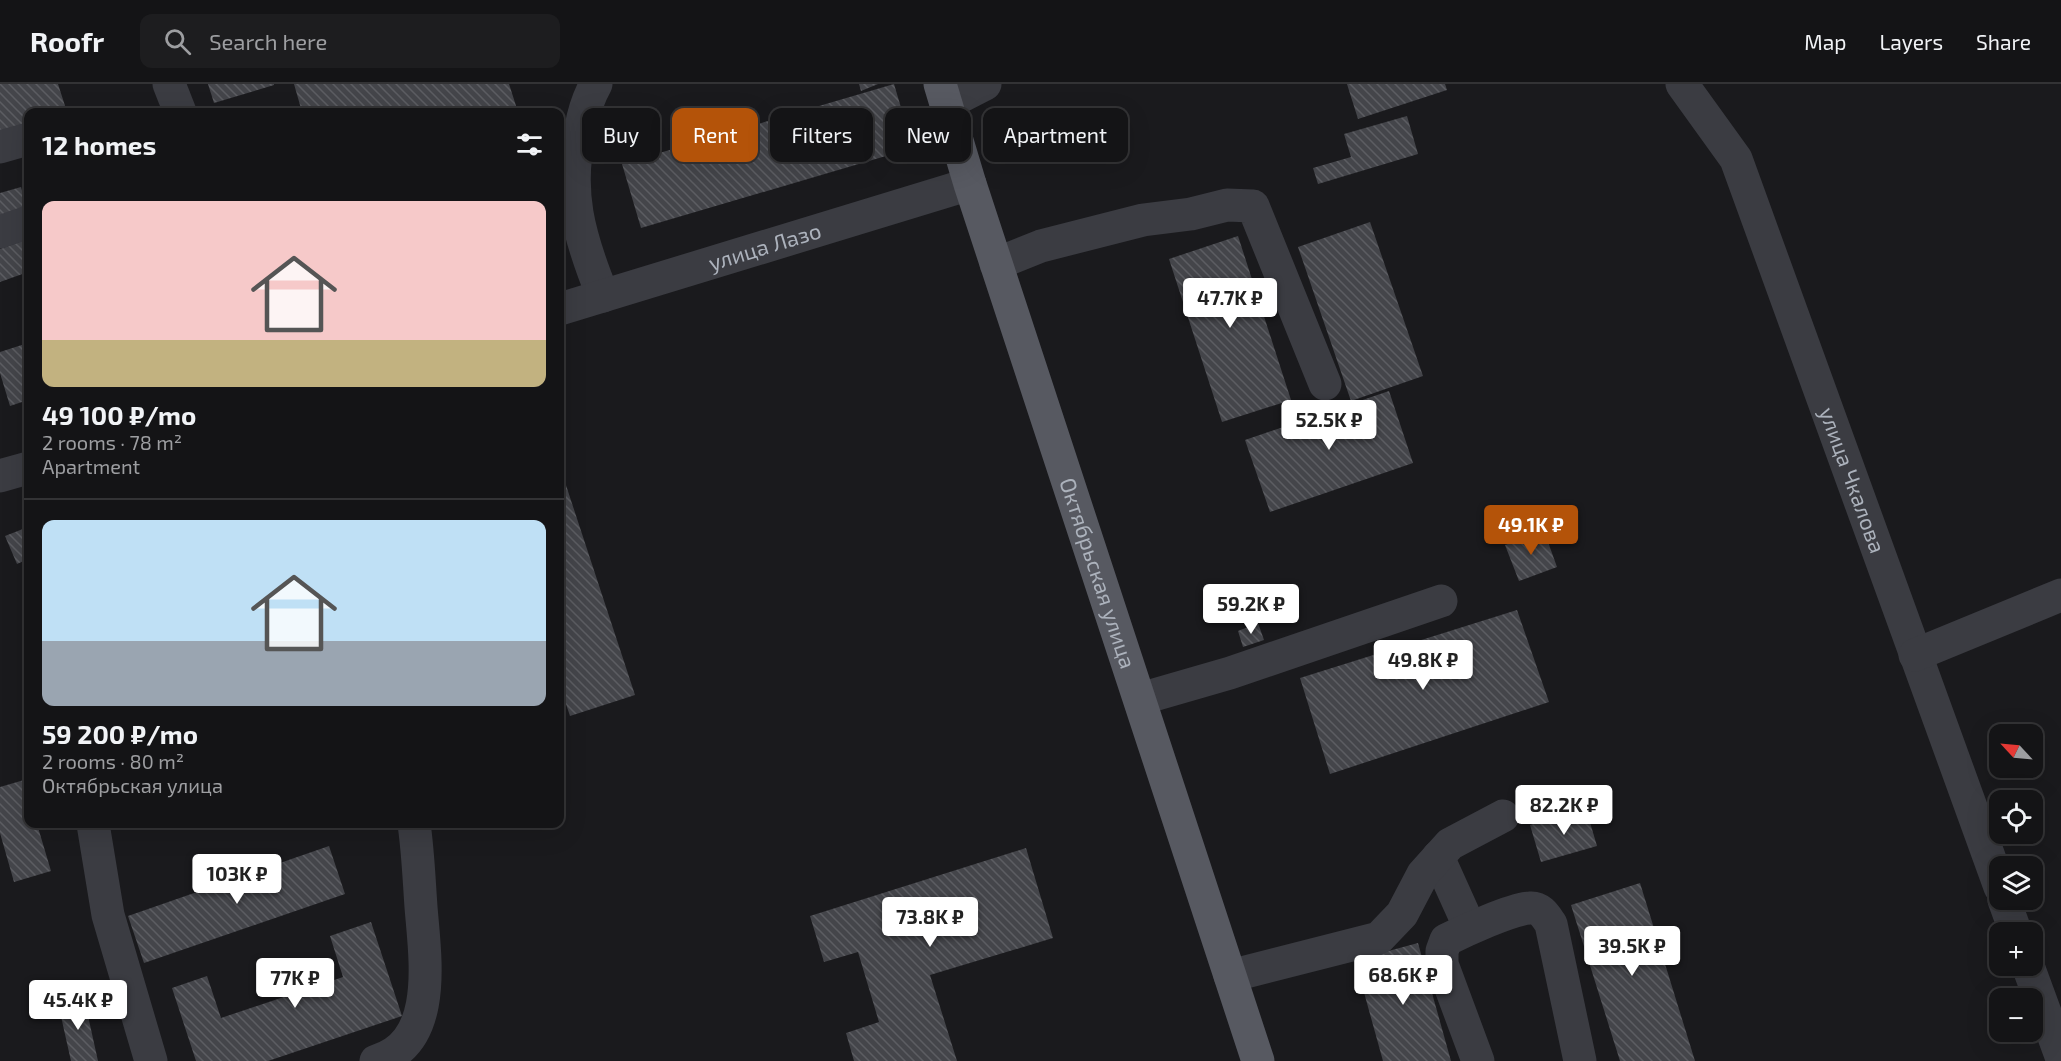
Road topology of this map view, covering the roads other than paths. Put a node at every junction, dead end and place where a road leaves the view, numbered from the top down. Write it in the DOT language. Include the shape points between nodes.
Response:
graph roads {
  1 [pos="169,84"];
  2 [pos="596,84"];
  3 [pos="985,84"];
  4 [pos="1682,84"];
  5 [pos="943,94"];
  6 [pos="178,108"];
  7 [pos="24,140"];
  8 [pos="0,147"];
  9 [pos="970,184"];
  10 [pos="24,223"];
  11 [pos="0,232"];
  12 [pos="996,264"];
  13 [pos="603,296"];
  14 [pos="564,308"];
  15 [pos="1325,384"];
  16 [pos="24,469"];
  17 [pos="0,476"];
  18 [pos="2061,595"];
  19 [pos="1442,602"];
  20 [pos="1915,655"];
  21 [pos="1140,699"];
  22 [pos="1503,816"];
  23 [pos="94,828"];
  24 [pos="415,828"];
  25 [pos="1989,856"];
  26 [pos="1438,857"];
  27 [pos="1470,928"];
  28 [pos="1230,976"];
  29 [pos="2032,976"];
  30 [pos="2061,1056"];
  31 [pos="151,1061"];
  32 [pos="376,1061"];
  33 [pos="1258,1061"];
  34 [pos="1478,1061"];
  35 [pos="1580,1061"];
  1 -- 6 [label="street"];
  2 -- 13 [label="street" via="588,98 574,156 574,208 585,251"];
  3 -- 5 [label="street"];
  4 -- 20 [label="street, улица Чкалова" via="1736,159"];
  5 -- 9 [label="main road, Октябрьская улица"];
  7 -- 8 [label="street"];
  9 -- 12 [label="main road, Октябрьская улица"];
  9 -- 13 [label="street, улица Лазо"];
  10 -- 11 [label="street"];
  12 -- 15 [label="street" via="1041,246 1143,220 1227,205 1253,206"];
  12 -- 21 [label="main road, Октябрьская улица"];
  13 -- 14 [label="street, улица Лазо"];
  16 -- 17 [label="street"];
  18 -- 20 [label="street"];
  19 -- 21 [label="street"];
  20 -- 25 [label="street, улица Чкалова"];
  21 -- 28 [label="main road, Октябрьская улица"];
  22 -- 26 [label="street" via="1450,844"];
  23 -- 31 [label="street" via="108,915"];
  24 -- 32 [label="street" via="426,968 422,1011 410,1039 391,1057"];
  26 -- 27 [label="street"];
  26 -- 28 [label="street" via="1423,874 1402,914 1379,938"];
  27 -- 34 [label="street" via="1446,940 1442,964"];
  27 -- 35 [label="street" via="1531,908 1543,912 1551,924"];
  28 -- 33 [label="main road, Октябрьская улица"];
  29 -- 30 [label="street"];
}
